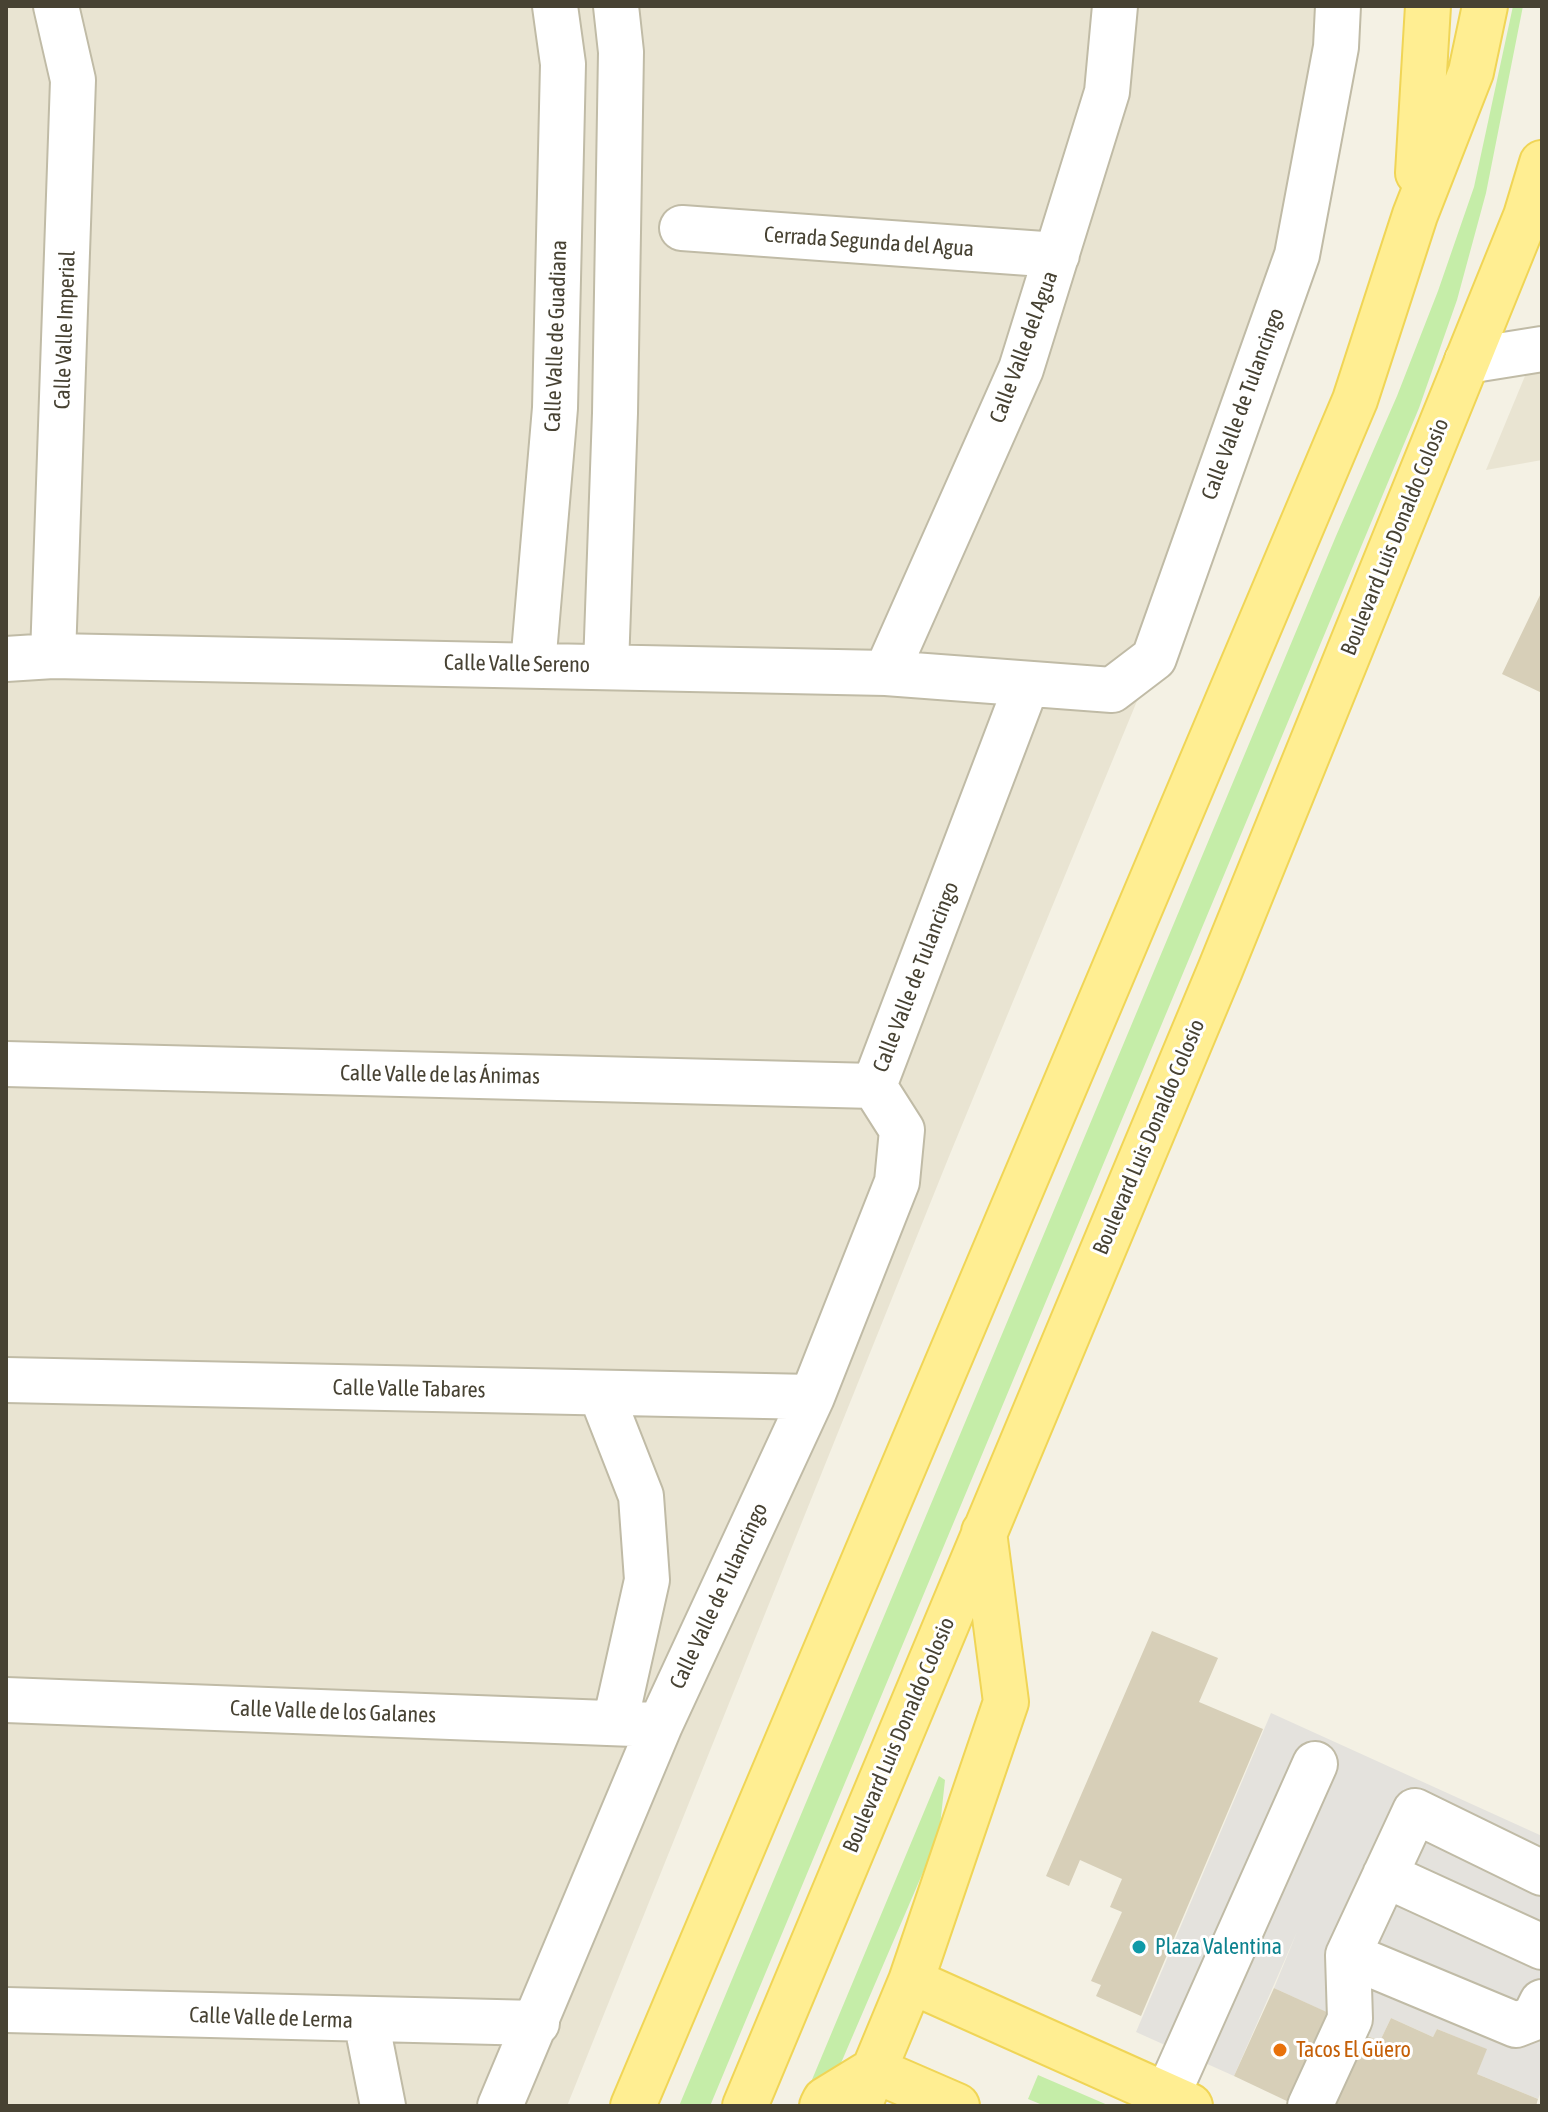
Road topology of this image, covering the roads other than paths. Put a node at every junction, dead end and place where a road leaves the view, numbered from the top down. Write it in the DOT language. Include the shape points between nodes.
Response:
graph roads {
  1 [pos="56,6"];
  2 [pos="555,6"];
  3 [pos="616,6"];
  4 [pos="1115,6"];
  5 [pos="1338,6"];
  6 [pos="1428,6"];
  7 [pos="1485,6"];
  8 [pos="1542,163"];
  9 [pos="1415,215"];
  10 [pos="1532,227"];
  11 [pos="682,228"];
  12 [pos="1057,255"];
  13 [pos="1542,349"];
  14 [pos="1467,361"];
  15 [pos="53,656"];
  16 [pos="6,659"];
  17 [pos="533,665"];
  18 [pos="606,666"];
  19 [pos="886,673"];
  20 [pos="1027,684"];
  21 [pos="6,1064"];
  22 [pos="874,1086"];
  23 [pos="6,1380"];
  24 [pos="601,1394"];
  25 [pos="812,1397"];
  26 [pos="984,1530"];
  27 [pos="6,1700"];
  28 [pos="615,1723"];
  29 [pos="660,1725"];
  30 [pos="1315,1764"];
  31 [pos="1542,1873"];
  32 [pos="1385,1875"];
  33 [pos="1542,1947"];
  34 [pos="1348,1955"];
  35 [pos="911,1981"];
  36 [pos="1542,2002"];
  37 [pos="6,2010"];
  38 [pos="366,2020"];
  39 [pos="537,2023"];
  40 [pos="866,2088"];
  41 [pos="1179,2101"];
  42 [pos="383,2106"];
  43 [pos="500,2106"];
  44 [pos="633,2106"];
  45 [pos="745,2106"];
  46 [pos="822,2106"];
  47 [pos="957,2106"];
  48 [pos="1310,2106"];
  1 -- 15 [label="street, Calle Valle Imperial" via="73,80"];
  2 -- 17 [label="street, Calle Valle de Guadiana" via="563,64 555,408"];
  3 -- 18 [label="street" via="621,52"];
  4 -- 12 [label="street, Calle Valle del Agua" via="1107,92"];
  5 -- 20 [label="street, Calle Valle de Tulancingo" via="1336,47 1297,255 1154,658 1112,690"];
  6 -- 9 [label="main road"];
  7 -- 9 [label="main road" via="1471,72"];
  8 -- 10 [label="main road, Boulevard Luis Donaldo Colosio"];
  9 -- 44 [label="main road" via="1355,400"];
  10 -- 14 [label="main road, Boulevard Luis Donaldo Colosio"];
  11 -- 12 [label="street, Cerrada Segunda del Agua"];
  12 -- 19 [label="street, Calle Valle del Agua" via="1021,369"];
  13 -- 14 [label="street"];
  14 -- 26 [label="main road, Boulevard Luis Donaldo Colosio" via="1220,970"];
  15 -- 16 [label="street, Calle Valle Sereno"];
  15 -- 17 [label="street, Calle Valle Sereno"];
  17 -- 18 [label="street, Calle Valle Sereno"];
  18 -- 19 [label="street, Calle Valle Sereno"];
  19 -- 20 [label="street, Calle Valle Sereno"];
  20 -- 22 [label="street, Calle Valle de Tulancingo"];
  21 -- 22 [label="street, Calle Valle de las Ánimas"];
  22 -- 25 [label="street, Calle Valle de Tulancingo" via="902,1130 897,1182"];
  23 -- 24 [label="street, Calle Valle Tabares"];
  24 -- 25 [label="street, Calle Valle Tabares"];
  24 -- 28 [label="street" via="641,1496 647,1580"];
  25 -- 29 [label="street, Calle Valle de Tulancingo"];
  26 -- 35 [label="main road" via="1006,1702"];
  26 -- 45 [label="main road, Boulevard Luis Donaldo Colosio"];
  27 -- 28 [label="street, Calle Valle de los Galanes"];
  28 -- 29 [label="street, Calle Valle de los Galanes"];
  29 -- 39 [label="street, Calle Valle de Tulancingo"];
  30 -- 41 [label="street"];
  31 -- 32 [label="street" via="1415,1811"];
  32 -- 33 [label="street"];
  32 -- 34 [label="street"];
  34 -- 36 [label="street" via="1516,2025 1534,2018"];
  34 -- 48 [label="street" via="1350,2019"];
  35 -- 40 [label="main road"];
  35 -- 41 [label="main road"];
  37 -- 38 [label="street, Calle Valle de Lerma"];
  38 -- 39 [label="street, Calle Valle de Lerma"];
  38 -- 42 [label="street"];
  39 -- 43 [label="street, Calle Valle de Tulancingo"];
  40 -- 46 [label="main road" via="825,2100"];
  40 -- 47 [label="main road"];
}
